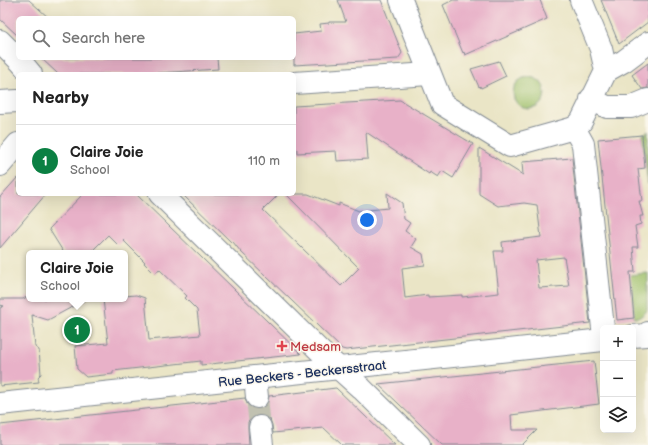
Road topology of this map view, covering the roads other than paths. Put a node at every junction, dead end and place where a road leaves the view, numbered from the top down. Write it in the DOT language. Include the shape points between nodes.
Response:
graph roads {
  1 [pos="401,0"];
  2 [pos="581,0"];
  3 [pos="0,41"];
  4 [pos="648,43"];
  5 [pos="16,57"];
  6 [pos="19,60"];
  7 [pos="606,70"];
  8 [pos="29,72"];
  9 [pos="429,74"];
  10 [pos="296,83"];
  11 [pos="592,99"];
  12 [pos="648,100"];
  13 [pos="16,101"];
  14 [pos="0,102"];
  15 [pos="574,128"];
  16 [pos="16,146"];
  17 [pos="0,165"];
  18 [pos="162,196"];
  19 [pos="603,325"];
  20 [pos="600,340"];
  21 [pos="340,369"];
  22 [pos="0,404"];
  23 [pos="419,445"];
  1 -- 9 [label="street"];
  2 -- 7 [label="street" via="601,49"];
  3 -- 5 [label="street"];
  4 -- 7 [label="street" via="624,61"];
  6 -- 8 [label="street"];
  7 -- 11 [label="street"];
  9 -- 10 [label="street"];
  9 -- 15 [label="street" via="442,104 510,146"];
  11 -- 12 [label="street" via="607,107 631,107"];
  11 -- 15 [label="street" via="581,122"];
  13 -- 14 [label="street"];
  15 -- 19 [label="street" via="583,144"];
  16 -- 17 [label="street"];
  18 -- 21 [label="street"];
  20 -- 21 [label="street, Rue Beckers - Beckersstraat"];
  21 -- 22 [label="street, Rue Beckers - Beckersstraat" via="256,387"];
  21 -- 23 [label="street"];
}
